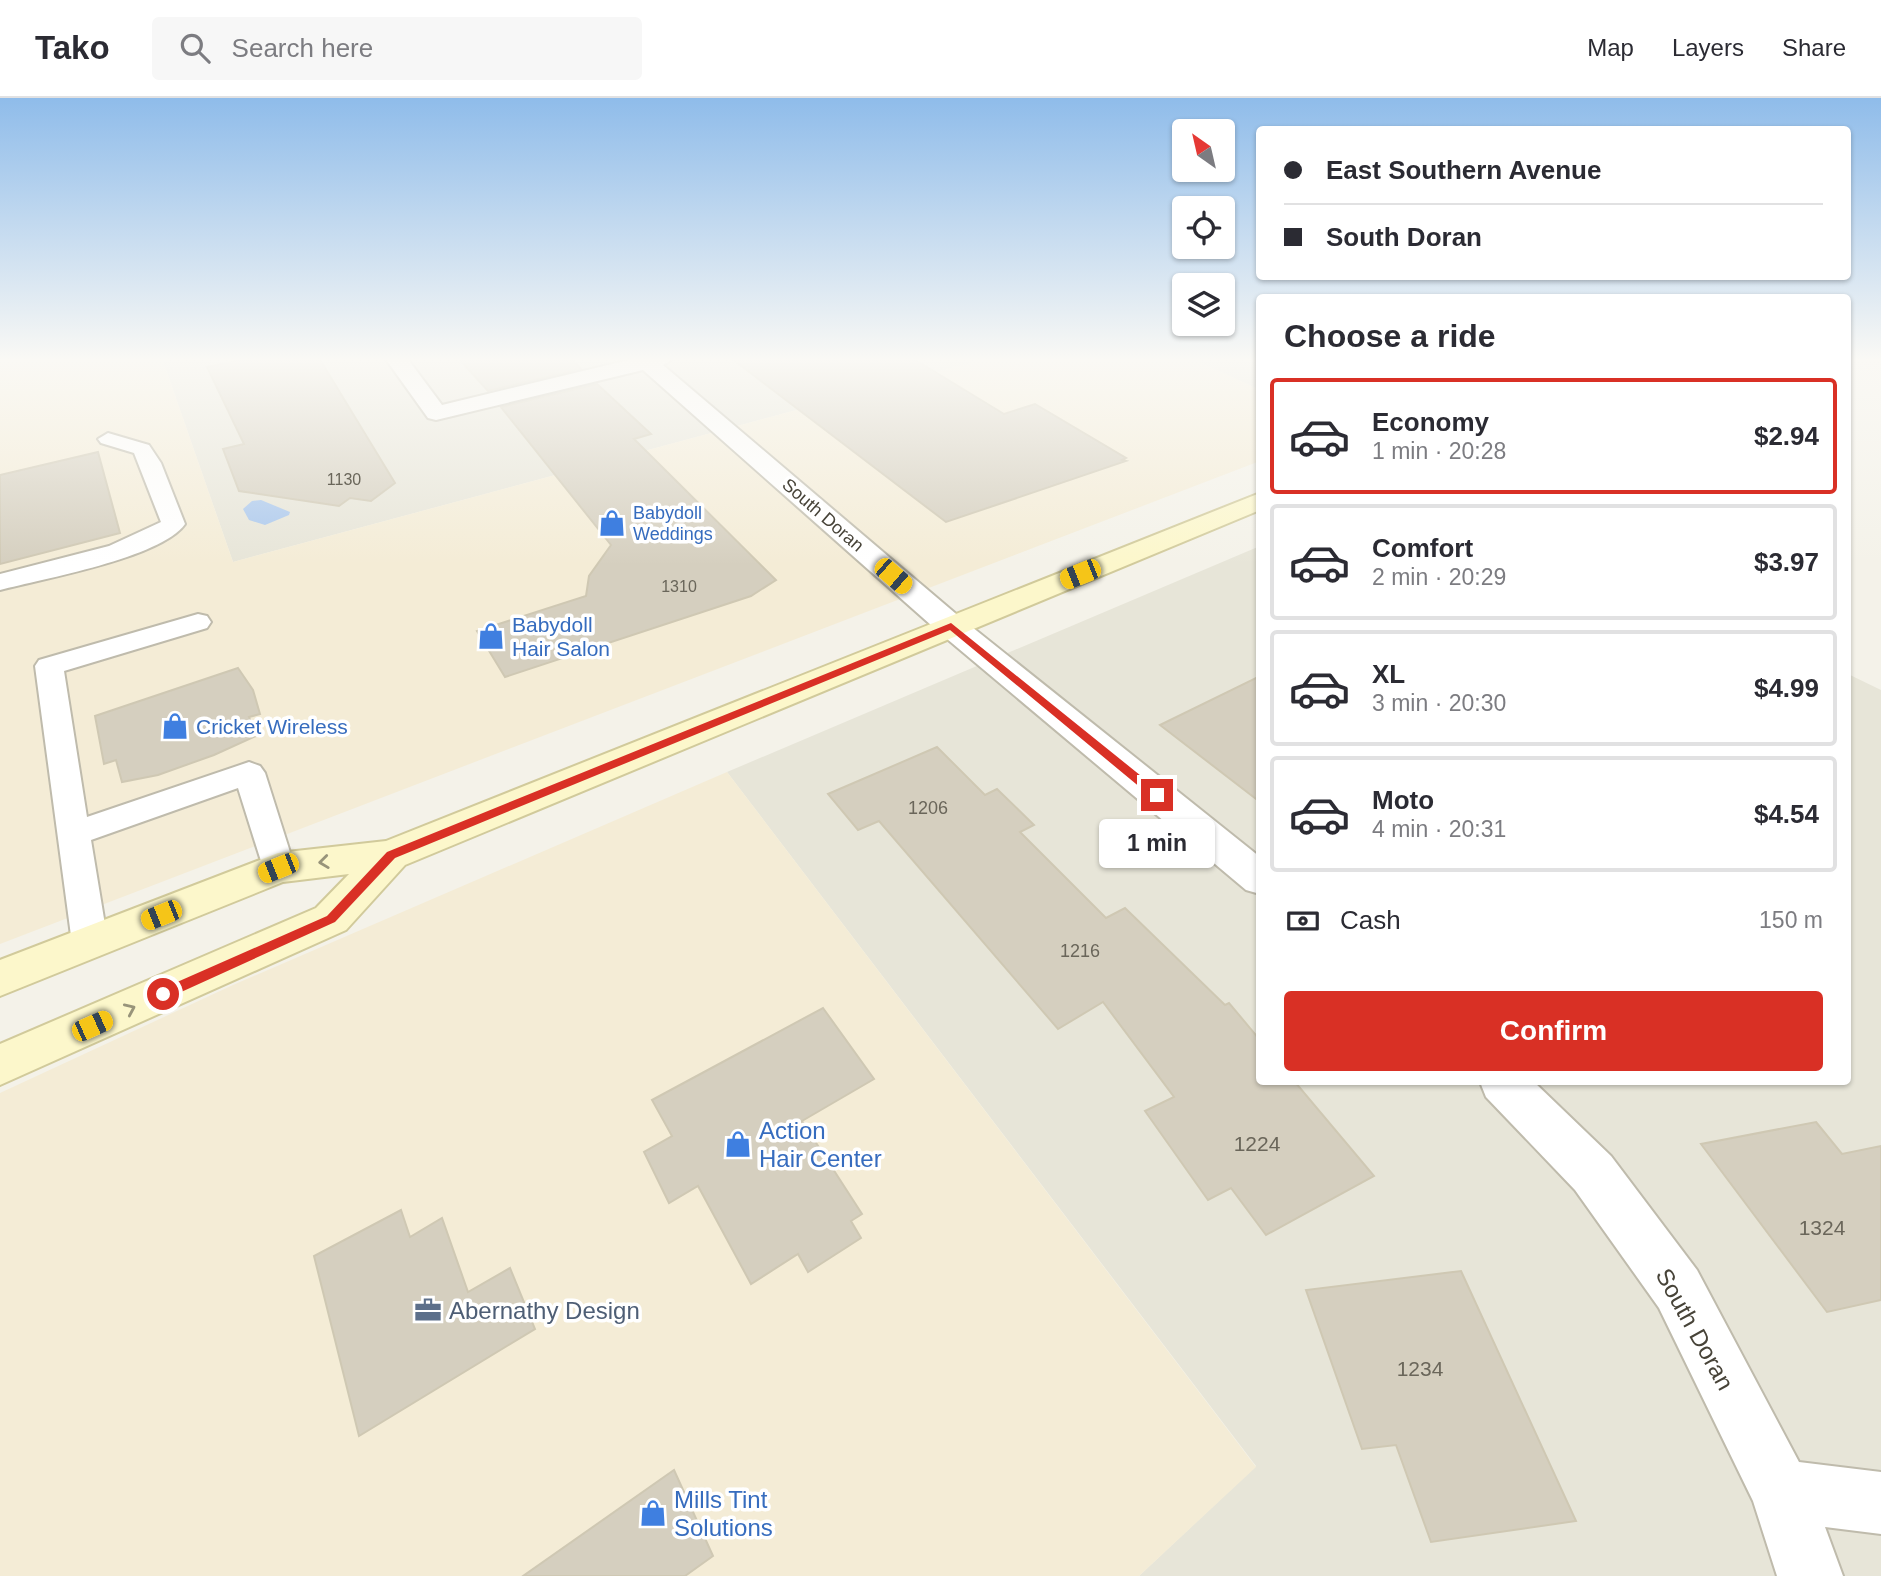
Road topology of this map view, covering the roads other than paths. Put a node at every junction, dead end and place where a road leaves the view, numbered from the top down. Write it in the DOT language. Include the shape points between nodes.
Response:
graph roads {
  1 [pos="730,427"];
  2 [pos="108,439"];
  3 [pos="1256,503"];
  4 [pos="0,582"];
  5 [pos="198,622"];
  6 [pos="951,626"];
  7 [pos="74,834"];
  8 [pos="391,855"];
  9 [pos="278,868"];
  10 [pos="1256,877"];
  11 [pos="90,943"];
  12 [pos="0,978"];
  13 [pos="0,1003"];
  14 [pos="0,1065"];
  15 [pos="1506,1085"];
  16 [pos="1781,1491"];
  17 [pos="1881,1503"];
  18 [pos="1810,1576"];
  1 -- 6 [label="street, South Doran"];
  2 -- 4 [label="lane" via="142,449 173,524 162,535 132,546"];
  3 -- 6 [label="main road"];
  5 -- 7 [label="lane" via="50,666"];
  6 -- 8 [label="main road"];
  6 -- 10 [label="street, South Doran"];
  7 -- 9 [label="lane" via="249,773"];
  7 -- 11 [label="lane"];
  8 -- 9 [label="main road, one-way"];
  14 -- 8 [label="main road, one-way" via="331,919"];
  9 -- 11 [label="main road"];
  11 -- 12 [label="main road"];
  11 -- 13 [label="main road"];
  15 -- 16 [label="street, South Doran" via="1593,1173 1678,1289"];
  16 -- 17 [label="street"];
  16 -- 18 [label="street, South Doran"];
}
